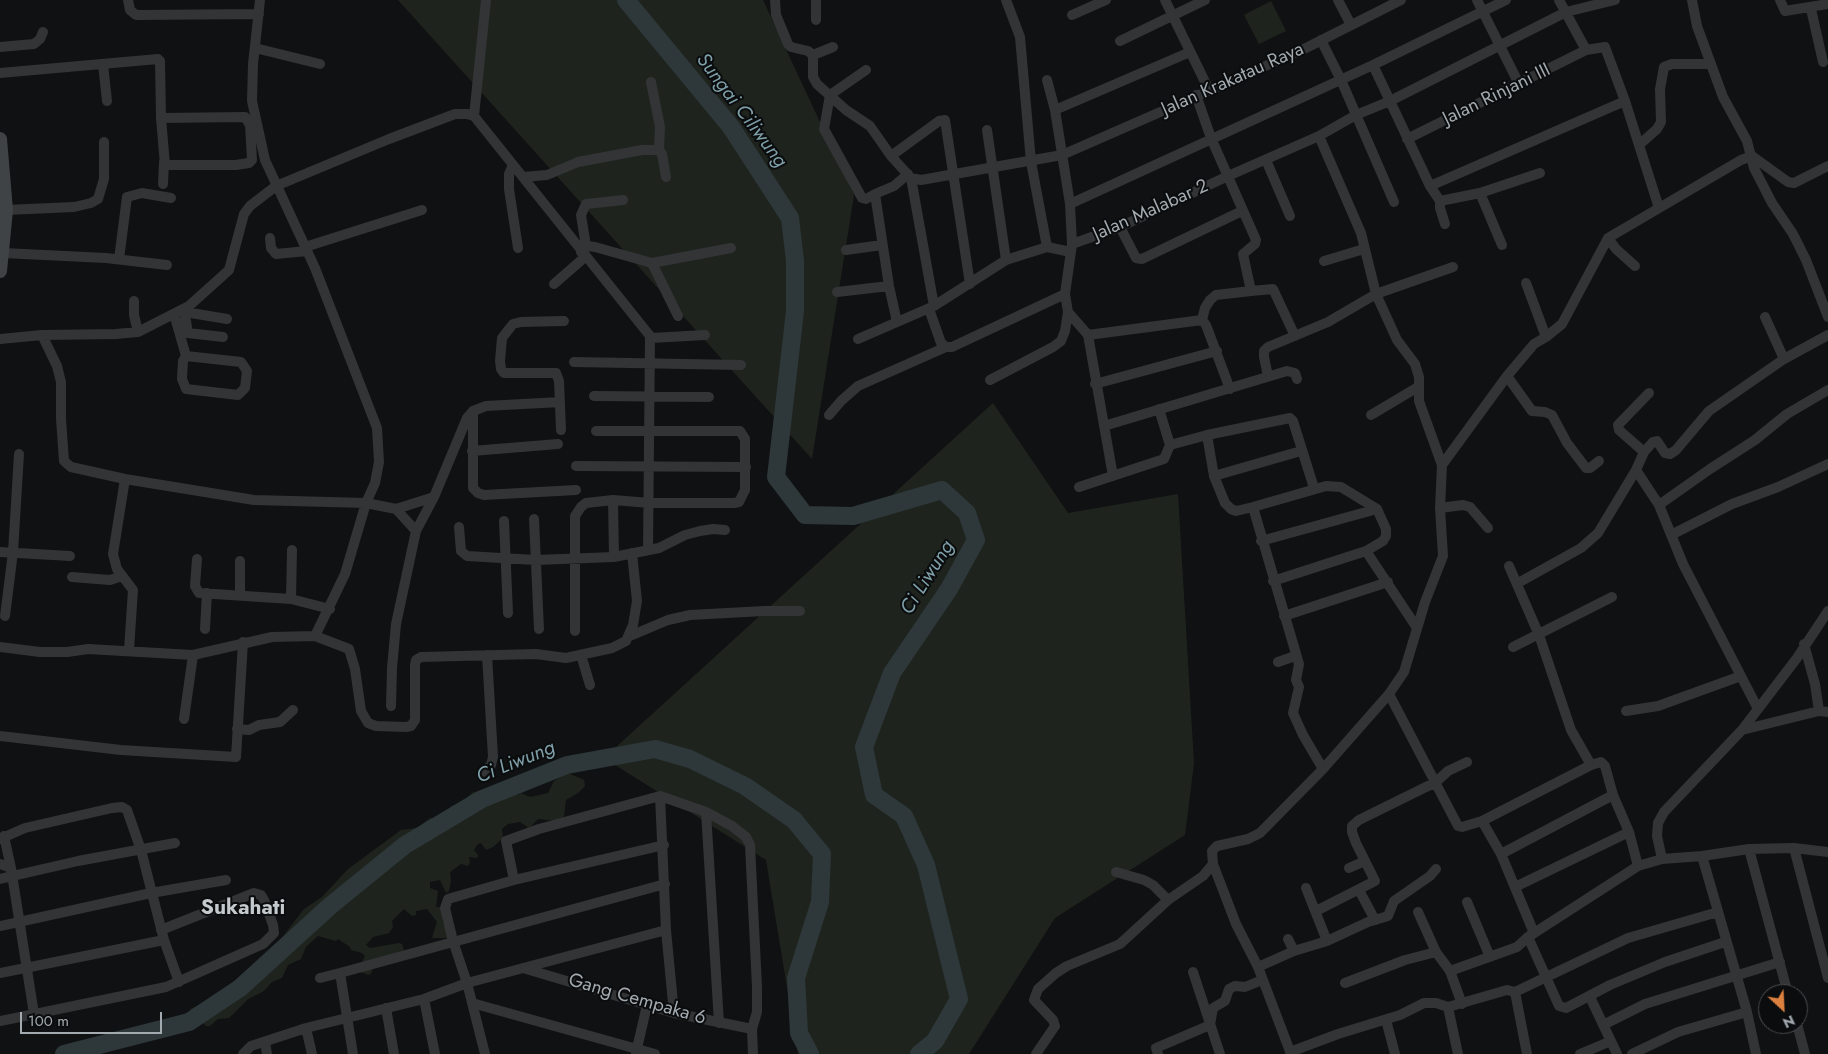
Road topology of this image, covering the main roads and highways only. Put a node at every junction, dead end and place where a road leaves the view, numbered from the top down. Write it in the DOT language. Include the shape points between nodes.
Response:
graph roads {
  1 [pos="0,139"];
  2 [pos="0,271"];
  1 -- 2 [label="main road" via="6,210"];
}
